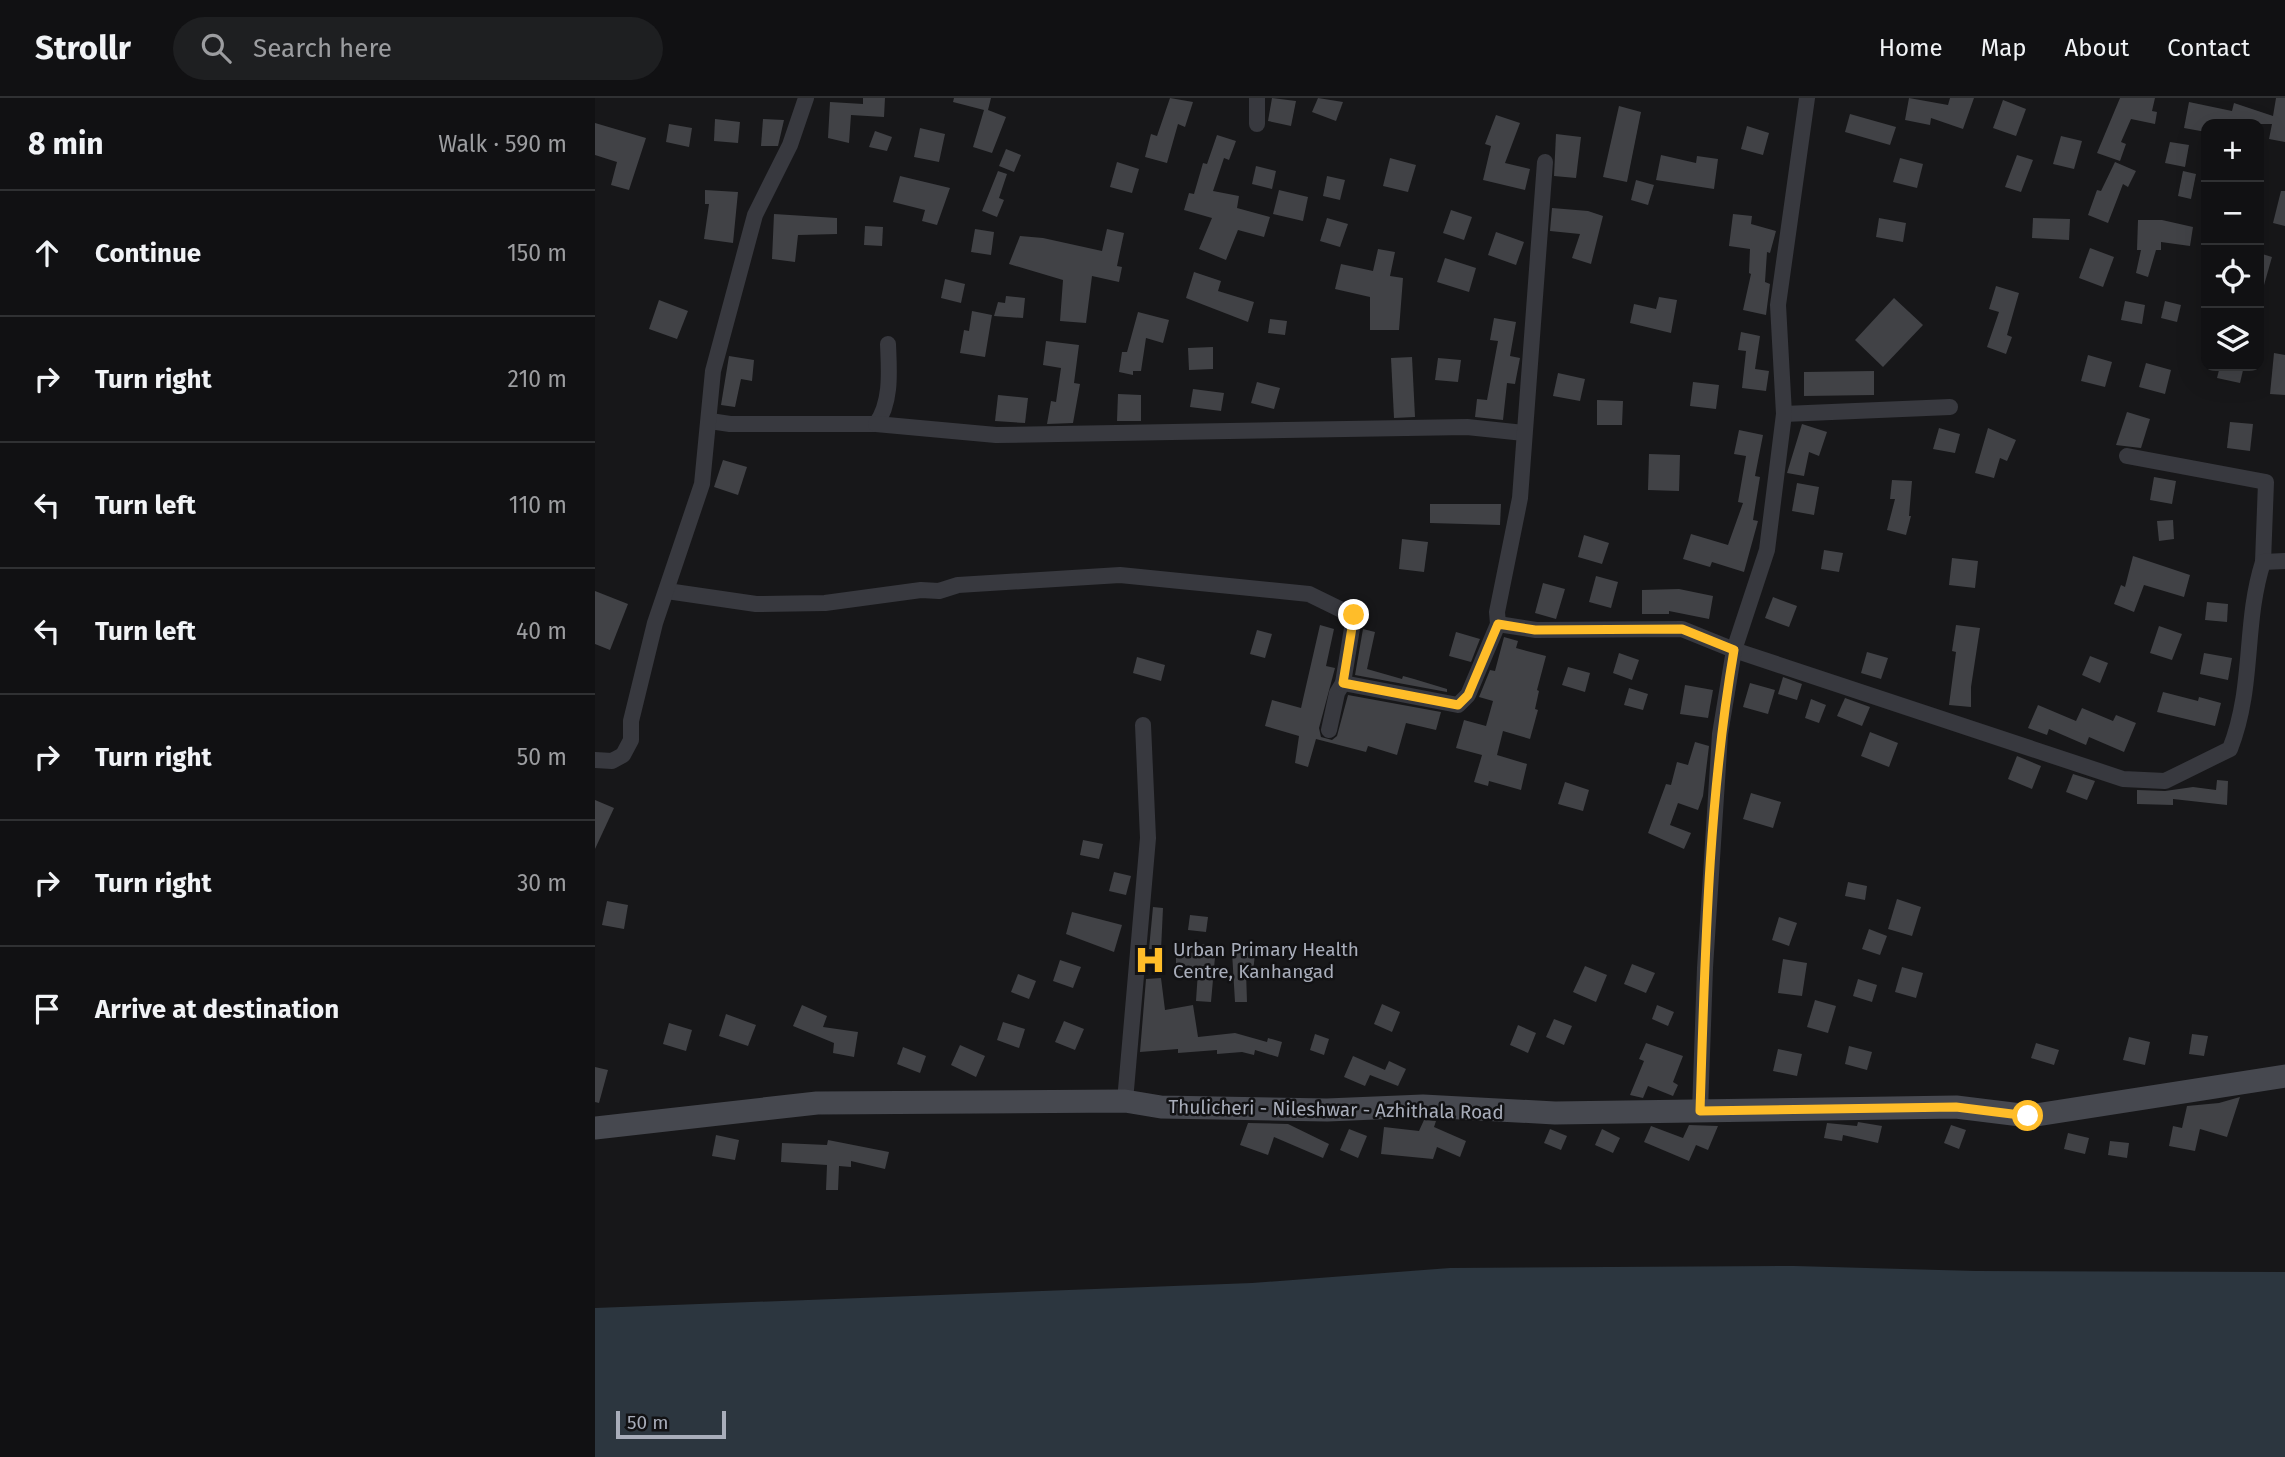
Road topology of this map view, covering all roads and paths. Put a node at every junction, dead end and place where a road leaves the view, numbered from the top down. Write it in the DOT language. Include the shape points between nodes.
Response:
graph roads {
  1 [pos="806,98"];
  2 [pos="1257,98"];
  3 [pos="1807,98"];
  4 [pos="1257,124"];
  5 [pos="1545,162"];
  6 [pos="888,344"];
  7 [pos="1949,407"];
  8 [pos="1784,414"];
  9 [pos="710,421"];
  10 [pos="876,424"];
  11 [pos="1524,433"];
  12 [pos="2127,456"];
  13 [pos="2285,561"];
  14 [pos="2263,562"];
  15 [pos="667,591"];
  16 [pos="1498,624"];
  17 [pos="1734,650"];
  18 [pos="1343,683"];
  19 [pos="1143,725"];
  20 [pos="1329,730"];
  21 [pos="595,760"];
  22 [pos="2285,1076"];
  23 [pos="1125,1101"];
  24 [pos="1700,1111"];
  25 [pos="595,1128"];
  1 -- 9 [label="street" via="790,145 755,215 713,371"];
  2 -- 4 [label="street"];
  3 -- 8 [label="street" via="1778,305"];
  5 -- 11 [label="street"];
  6 -- 10 [label="street" via="884,414"];
  7 -- 8 [label="street"];
  8 -- 17 [label="street" via="1767,550"];
  9 -- 10 [label="street"];
  9 -- 15 [label="street" via="702,484"];
  10 -- 11 [label="street" via="996,435 1467,427"];
  11 -- 16 [label="street" via="1520,498"];
  12 -- 14 [label="street" via="2266,482"];
  13 -- 14 [label="street"];
  14 -- 17 [label="street" via="2255,588 2243,718 2230,750 2165,781 2123,779"];
  15 -- 18 [label="street" via="756,604 825,603 958,585 1119,575 1309,594 1354,615"];
  15 -- 21 [label="street" via="639,686 631,740 623,755 612,761"];
  16 -- 17 [label="street" via="1535,630 1682,629"];
  16 -- 18 [label="street" via="1468,695 1458,705"];
  17 -- 24 [label="street" via="1720,734"];
  18 -- 20 [label="street"];
  19 -- 23 [label="street" via="1148,838"];
  22 -- 24 [label="main road, Thulicheri - Nileshwar - Azhithala Road" via="2028,1116 1956,1107"];
  23 -- 24 [label="main road, Thulicheri - Nileshwar - Azhithala Road" via="1161,1108"];
  23 -- 25 [label="main road, Thulicheri - Nileshwar - Azhithala Road" via="817,1103"];
}
